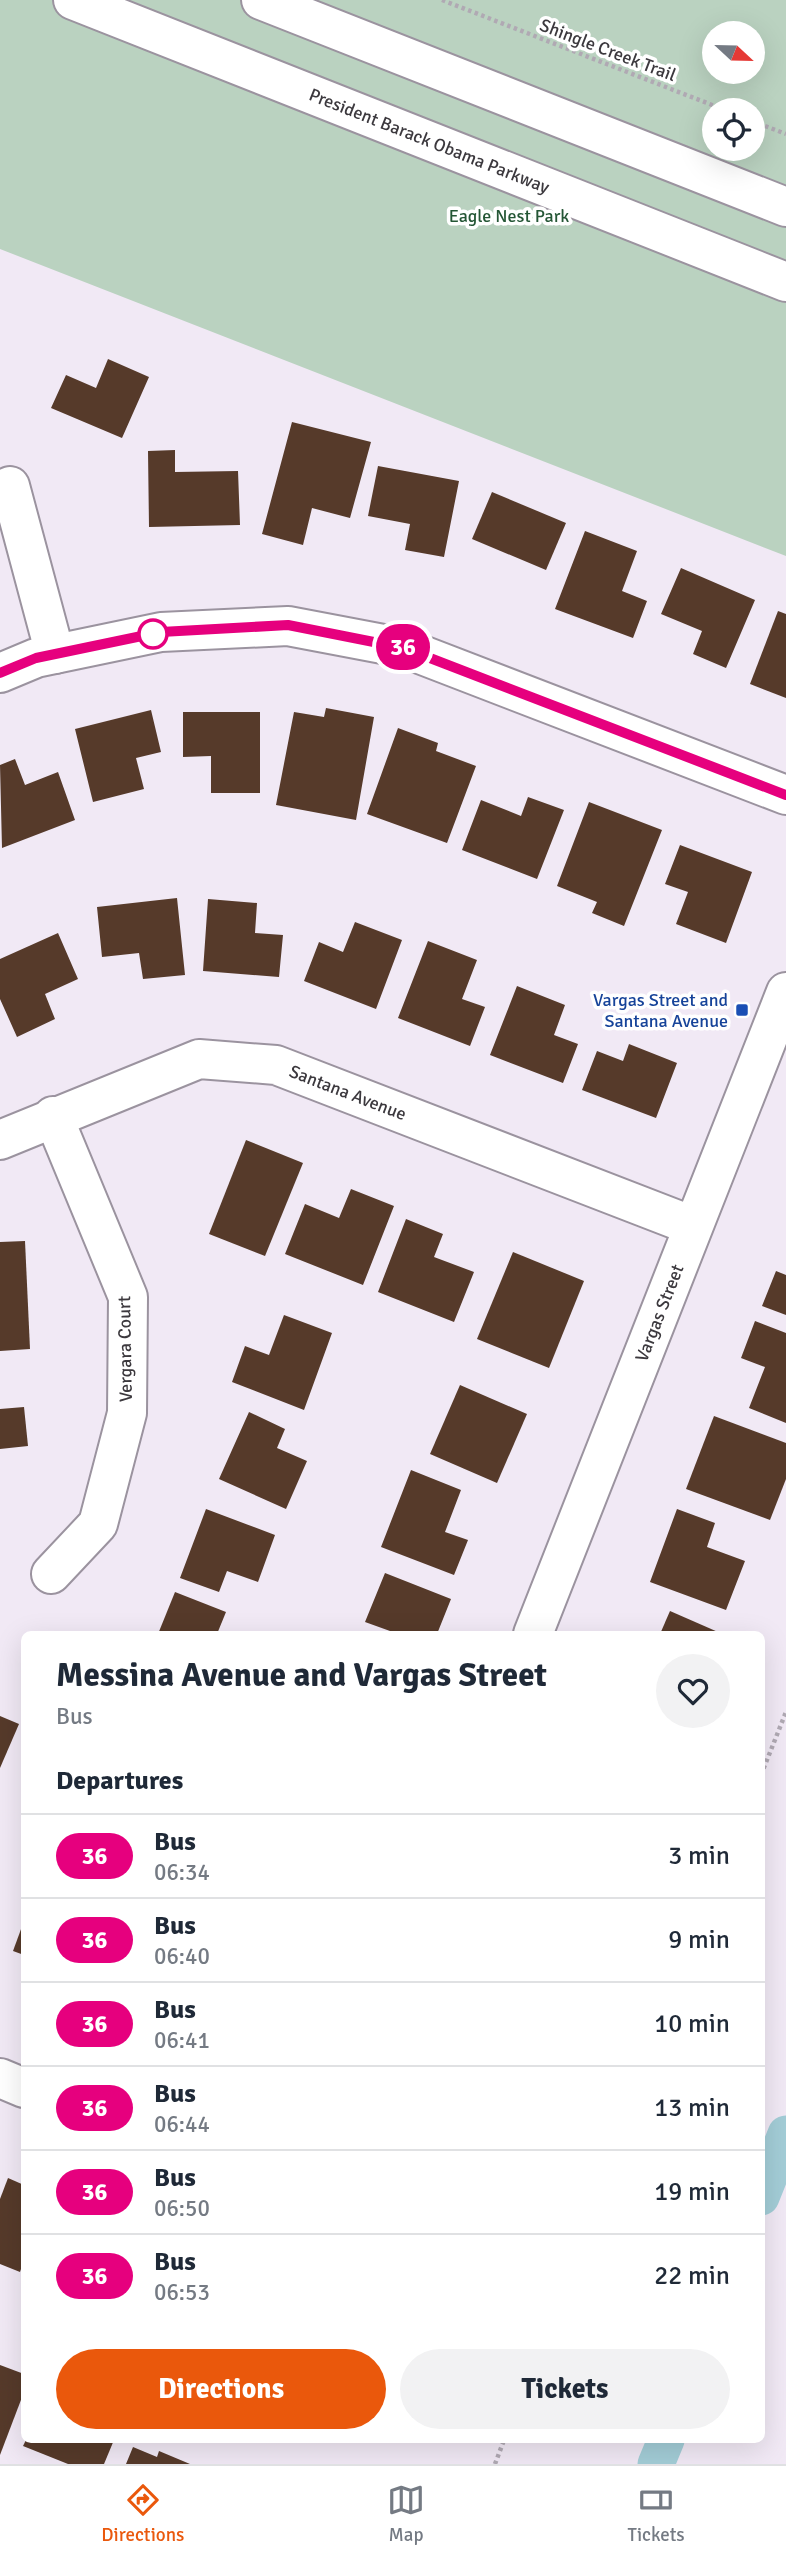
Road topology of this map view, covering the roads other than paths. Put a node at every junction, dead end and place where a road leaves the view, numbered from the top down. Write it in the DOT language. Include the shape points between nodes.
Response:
graph roads {
  1 [pos="73,0"];
  2 [pos="261,0"];
  3 [pos="786,207"];
  4 [pos="786,282"];
  5 [pos="10,486"];
  6 [pos="55,654"];
  7 [pos="0,673"];
  8 [pos="786,795"];
  9 [pos="786,992"];
  10 [pos="53,1116"];
  11 [pos="0,1140"];
  12 [pos="693,1226"];
  13 [pos="51,1574"];
  14 [pos="534,1631"];
  15 [pos="0,2078"];
  16 [pos="21,2087"];
  1 -- 4 [label="street, President Barack Obama Parkway"];
  2 -- 3 [label="street"];
  5 -- 6 [label="street"];
  6 -- 7 [label="street"];
  6 -- 8 [label="street" via="161,632 288,625 404,648"];
  9 -- 12 [label="street, Vargas Street"];
  10 -- 11 [label="street, Santana Avenue"];
  10 -- 12 [label="street, Santana Avenue" via="200,1059 276,1065"];
  10 -- 13 [label="street, Vergara Court" via="128,1297 127,1413 98,1524"];
  12 -- 14 [label="street, Vargas Street"];
  15 -- 16 [label="street"];
}
